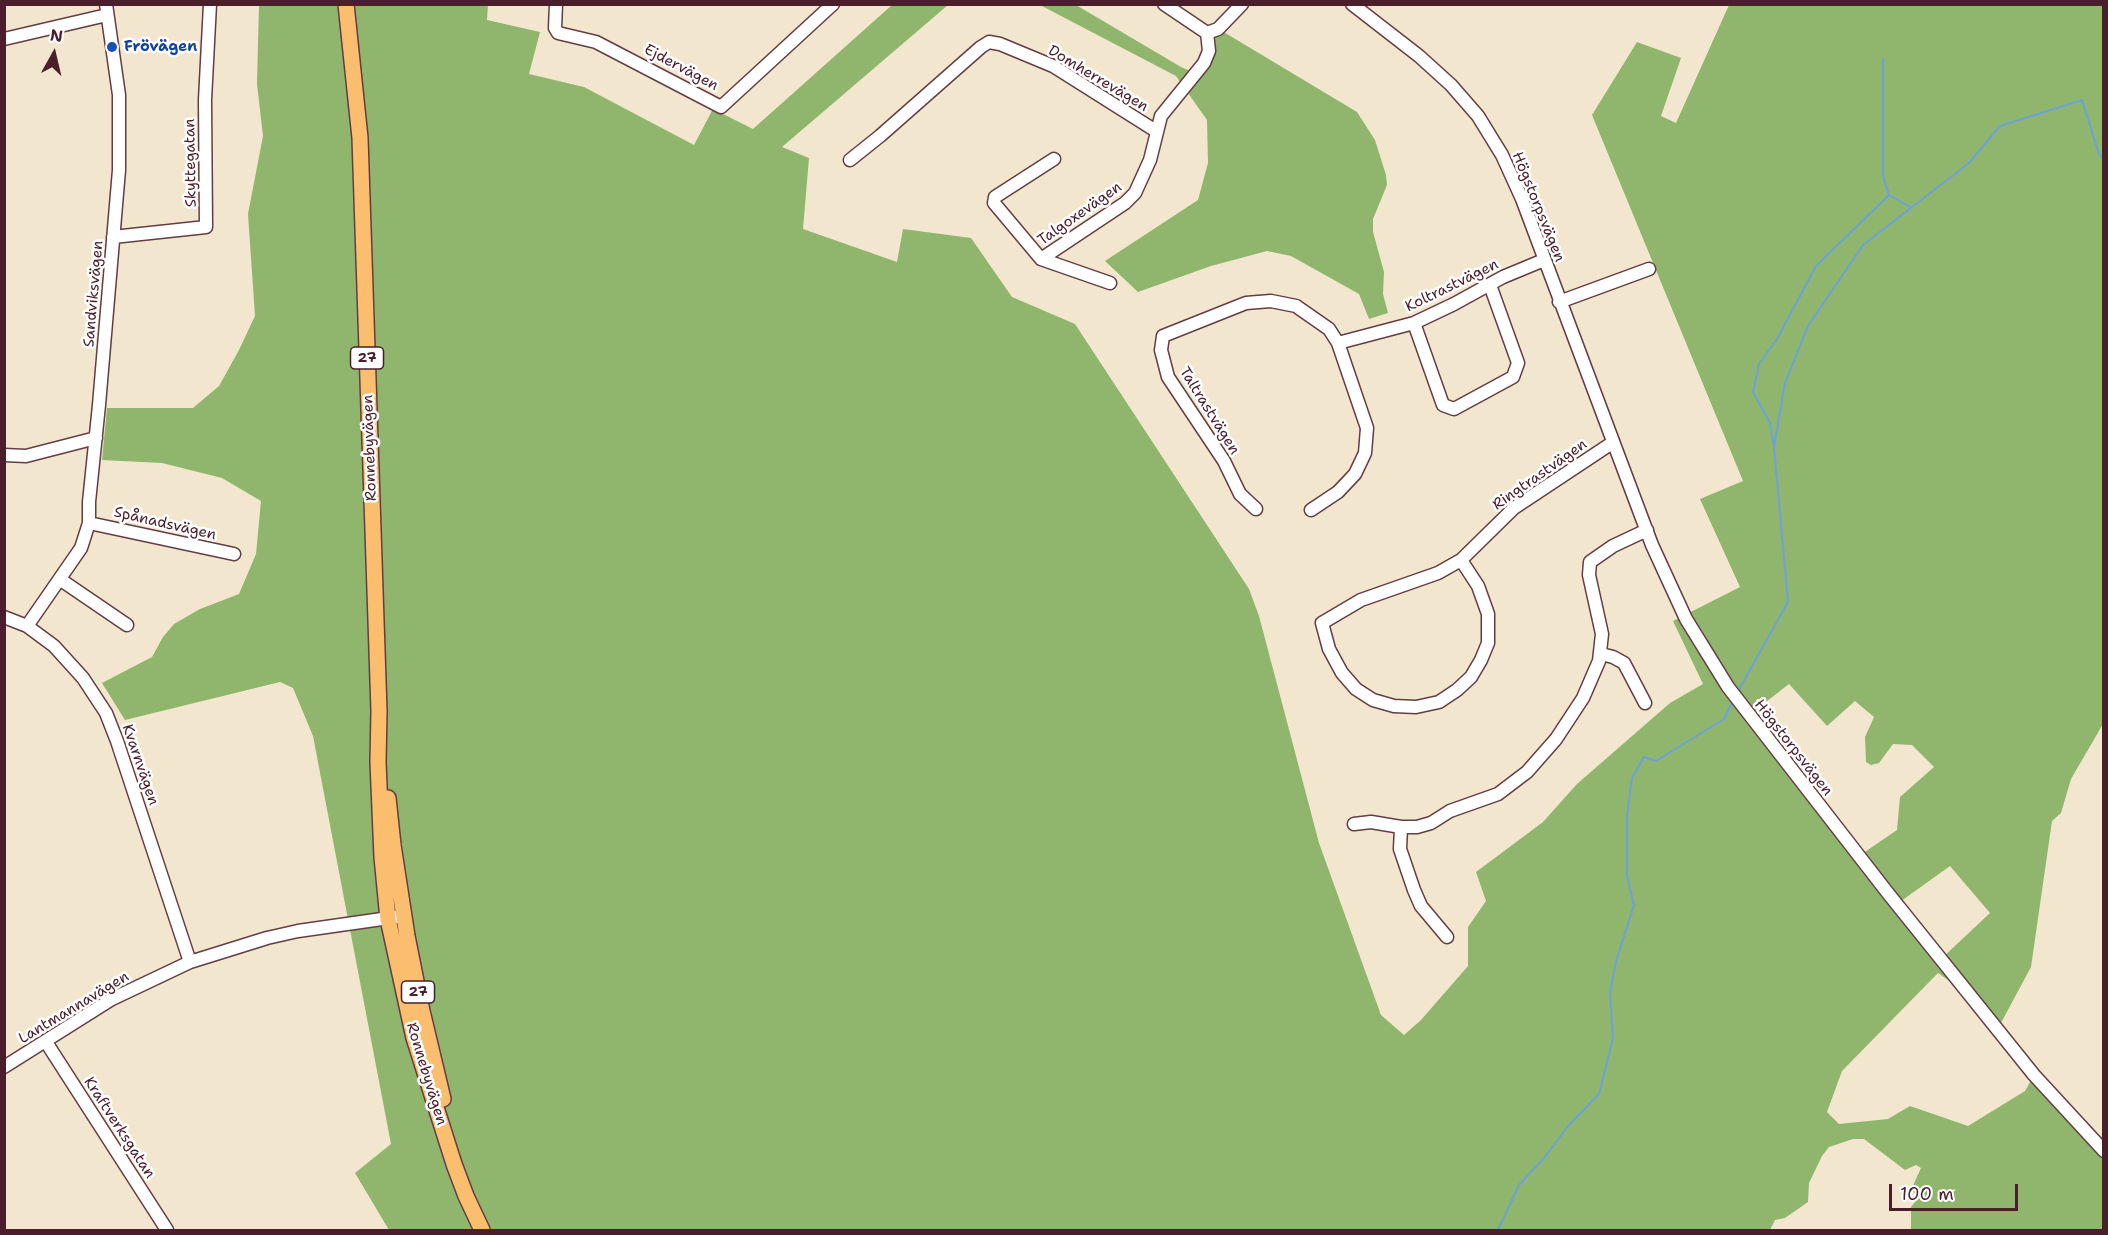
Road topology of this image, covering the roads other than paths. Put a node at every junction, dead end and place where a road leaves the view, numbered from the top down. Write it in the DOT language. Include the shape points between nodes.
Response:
graph roads {
  1 [pos="210,4"];
  2 [pos="346,4"];
  3 [pos="556,4"];
  4 [pos="833,4"];
  5 [pos="1164,4"];
  6 [pos="1242,4"];
  7 [pos="1352,4"];
  8 [pos="107,10"];
  9 [pos="1207,33"];
  10 [pos="4,39"];
  11 [pos="1156,131"];
  12 [pos="1054,159"];
  13 [pos="850,160"];
  14 [pos="113,237"];
  15 [pos="1041,259"];
  16 [pos="1544,260"];
  17 [pos="1649,269"];
  18 [pos="1110,283"];
  19 [pos="1490,285"];
  20 [pos="1559,302"];
  21 [pos="1414,323"];
  22 [pos="1338,343"];
  23 [pos="96,438"];
  24 [pos="1612,443"];
  25 [pos="4,455"];
  26 [pos="1256,509"];
  27 [pos="1311,510"];
  28 [pos="89,523"];
  29 [pos="1647,530"];
  30 [pos="234,554"];
  31 [pos="1461,560"];
  32 [pos="61,580"];
  33 [pos="4,617"];
  34 [pos="127,625"];
  35 [pos="27,626"];
  36 [pos="1601,654"];
  37 [pos="1645,703"];
  38 [pos="1354,824"];
  39 [pos="1401,827"];
  40 [pos="396,918"];
  41 [pos="1447,937"];
  42 [pos="190,963"];
  43 [pos="46,1042"];
  44 [pos="4,1066"];
  45 [pos="2103,1151"];
  46 [pos="479,1224"];
  47 [pos="167,1230"];
  1 -- 14 [label="street, Skyttegatan" via="205,100 206,227"];
  2 -- 40 [label="main road, Ronnebyvägen / 27" via="360,138 380,822"];
  3 -- 4 [label="street, Ejdervägen" via="558,33 596,42 721,107"];
  5 -- 9 [label="street"];
  6 -- 9 [label="street" via="1218,29"];
  7 -- 16 [label="street, Högstorpsvägen" via="1419,56 1478,116 1512,176"];
  8 -- 10 [label="street"];
  8 -- 14 [label="street, Sandviksvägen" via="119,95 119,170"];
  9 -- 11 [label="street, Talgoxevägen" via="1209,51 1204,63 1161,116"];
  11 -- 13 [label="street, Domherrevägen" via="1053,66 990,42"];
  11 -- 15 [label="street, Talgoxevägen" via="1150,160 1135,193"];
  12 -- 15 [label="street, Talgoxevägen" via="995,197 994,203"];
  14 -- 23 [label="street, Sandviksvägen"];
  15 -- 18 [label="street, Talgoxevägen"];
  16 -- 19 [label="street, Koltrastvägen"];
  16 -- 20 [label="street, Högstorpsvägen"];
  17 -- 20 [label="street"];
  19 -- 21 [label="street, Koltrastvägen"];
  19 -- 21 [label="street" via="1518,363 1513,377 1454,409 1443,405"];
  20 -- 24 [label="street, Högstorpsvägen"];
  21 -- 22 [label="street, Koltrastvägen"];
  22 -- 26 [label="street, Taltrastvägen" via="1316,318 1296,306 1271,301 1246,303 1163,336 1161,350 1168,377 1224,461 1239,494"];
  22 -- 27 [label="street" via="1367,428 1365,453 1338,492"];
  23 -- 25 [label="street" via="26,456"];
  23 -- 28 [label="street, Sandviksvägen"];
  24 -- 29 [label="street, Högstorpsvägen"];
  24 -- 31 [label="street, Ringtrastvägen" via="1514,508"];
  28 -- 30 [label="street, Spånadsvägen"];
  28 -- 32 [label="street, Sandviksvägen" via="81,548"];
  29 -- 36 [label="street" via="1600,554 1588,567 1600,620"];
  29 -- 45 [label="street, Högstorpsvägen" via="1686,619 1742,706 2034,1076"];
  31 -- 31 [label="street, Ringtrastvägen" via="1438,573 1361,600 1322,623 1329,649 1356,688 1373,700 1416,707 1438,702 1471,677 1488,642 1488,614 1478,586"];
  32 -- 34 [label="street"];
  32 -- 35 [label="street, Sandviksvägen"];
  33 -- 35 [label="street, Kvarnvägen"];
  35 -- 42 [label="street, Kvarnvägen" via="65,658 106,713"];
  36 -- 37 [label="street" via="1624,663"];
  36 -- 39 [label="street" via="1583,698 1556,739 1527,772 1498,794 1418,827"];
  38 -- 39 [label="street" via="1371,822"];
  39 -- 41 [label="street" via="1400,849 1414,890 1421,906"];
  40 -- 42 [label="street, Lantmannavägen" via="298,931"];
  40 -- 46 [label="main road, Ronnebyvägen / 27"];
  42 -- 43 [label="street, Lantmannavägen" via="112,999"];
  43 -- 44 [label="street, Lantmannavägen"];
  43 -- 47 [label="street, Kraftverksgatan"];
}
